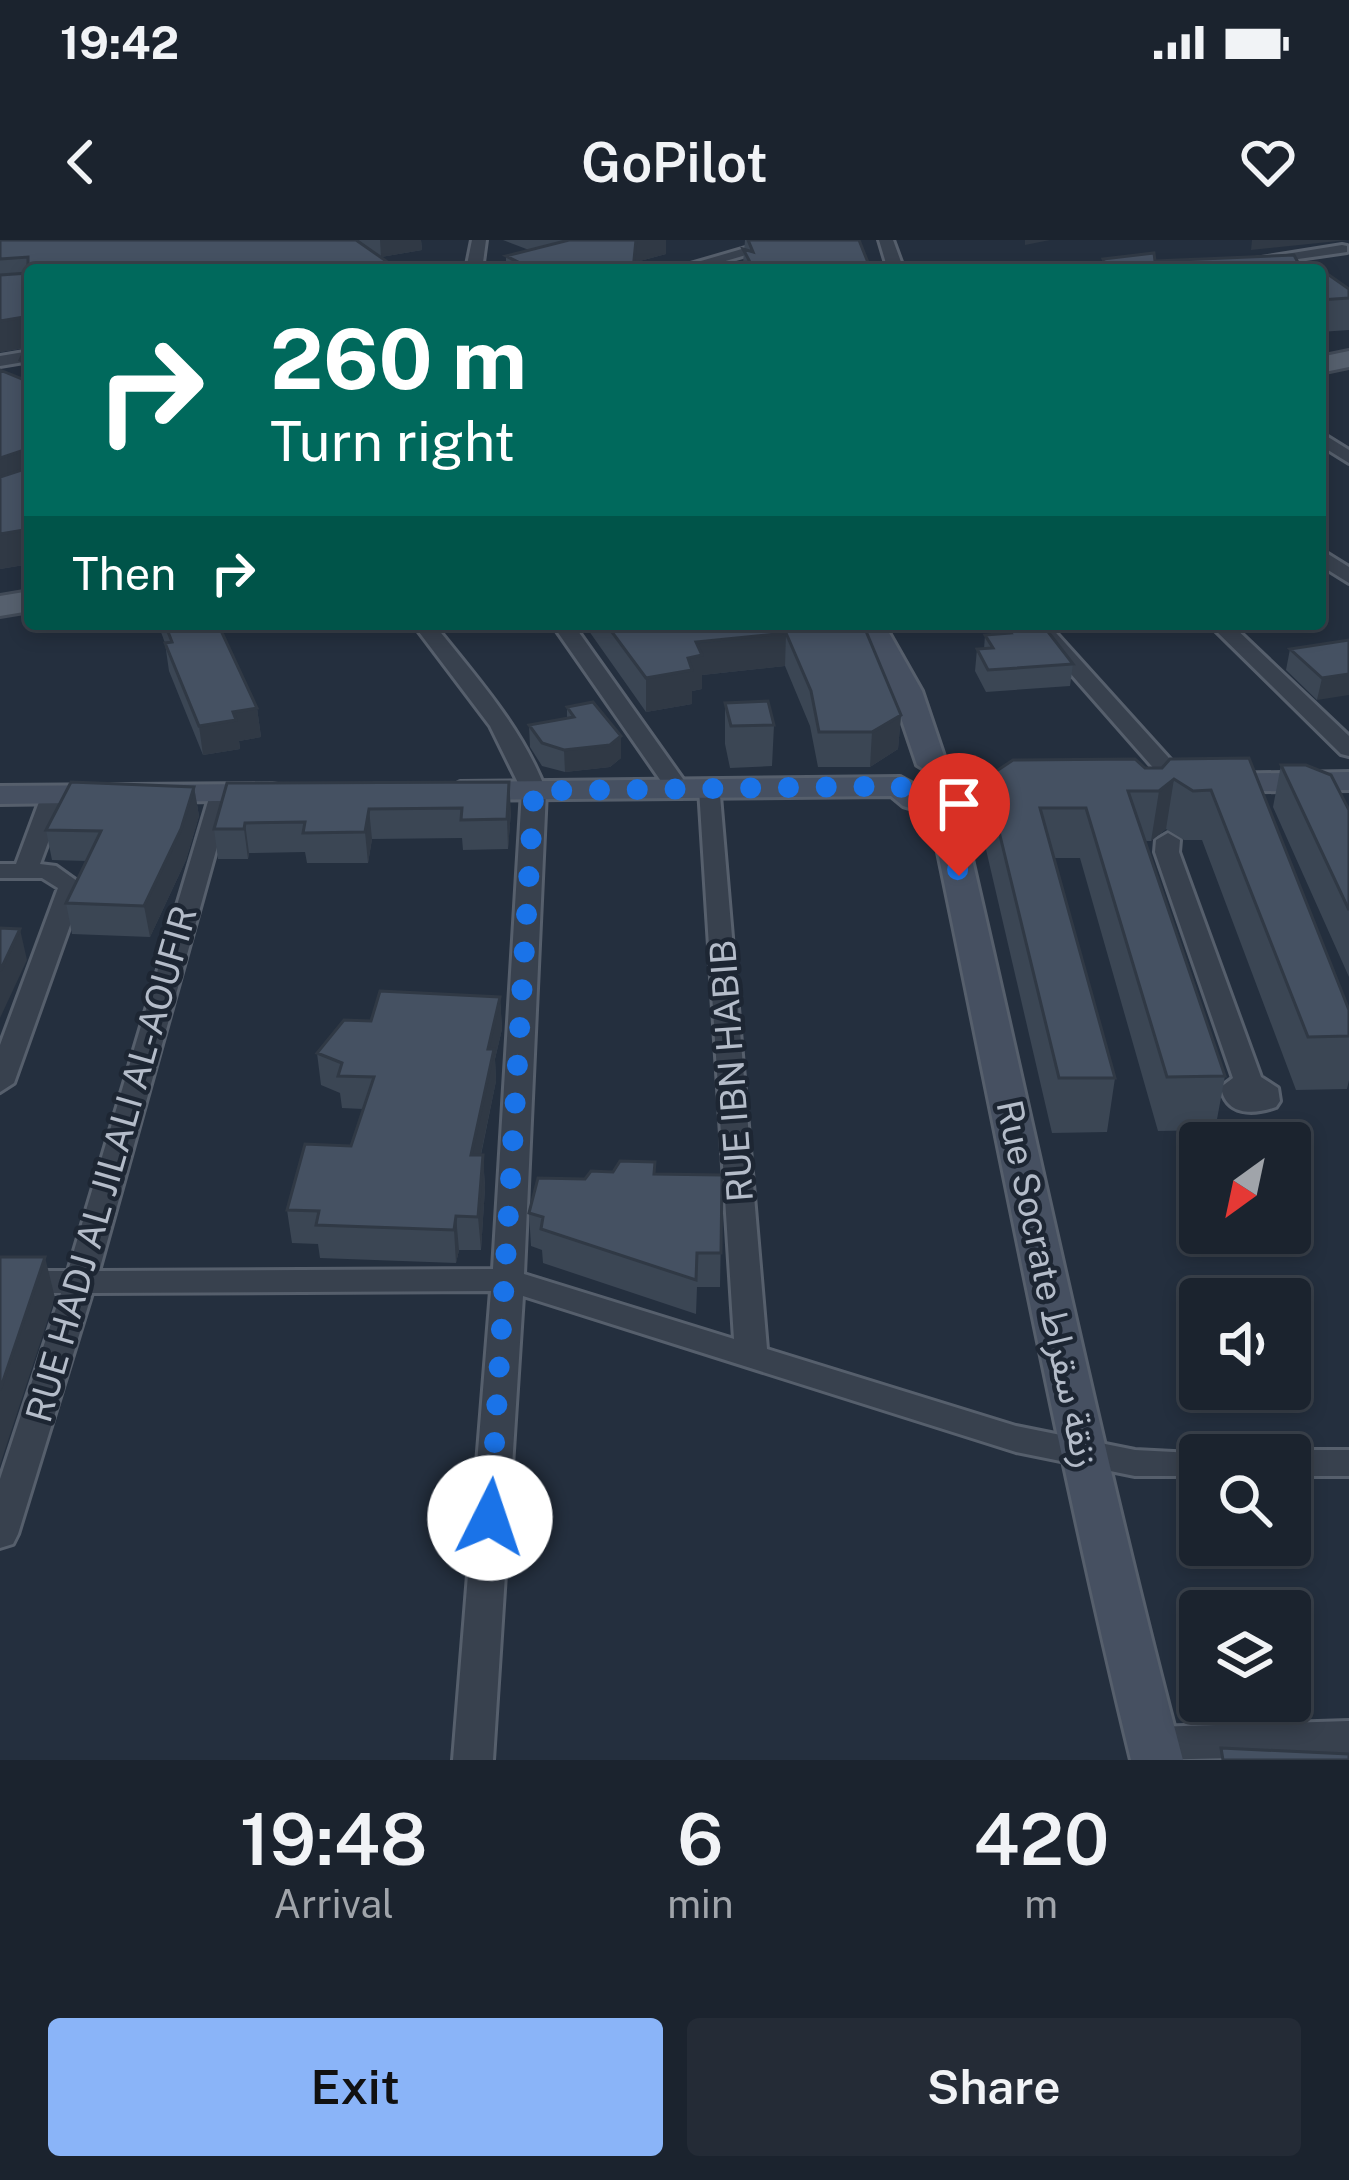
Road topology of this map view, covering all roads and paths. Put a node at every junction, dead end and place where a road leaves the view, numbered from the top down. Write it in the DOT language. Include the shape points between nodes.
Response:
graph roads {
  1 [pos="790,240"];
  2 [pos="1339,247"];
  3 [pos="1255,260"];
  4 [pos="1237,263"];
  5 [pos="681,264"];
  6 [pos="1261,264"];
  7 [pos="428,630"];
  8 [pos="566,630"];
  9 [pos="879,630"];
  10 [pos="1041,630"];
  11 [pos="1225,630"];
  12 [pos="1349,749"];
  13 [pos="932,765"];
  14 [pos="979,785"];
  15 [pos="1013,785"];
  16 [pos="900,786"];
  17 [pos="1160,786"];
  18 [pos="1336,788"];
  19 [pos="678,789"];
  20 [pos="711,789"];
  21 [pos="419,791"];
  22 [pos="534,791"];
  23 [pos="311,792"];
  24 [pos="54,794"];
  25 [pos="220,794"];
  26 [pos="0,795"];
  27 [pos="944,806"];
  28 [pos="1163,844"];
  29 [pos="13,870"];
  30 [pos="0,1083"];
  31 [pos="1249,1083"];
  32 [pos="508,1280"];
  33 [pos="0,1282"];
  34 [pos="80,1282"];
  35 [pos="751,1354"];
  36 [pos="1086,1456"];
  37 [pos="1179,1463"];
  38 [pos="1311,1463"];
  39 [pos="1349,1463"];
  40 [pos="0,1534"];
  41 [pos="1349,1738"];
  42 [pos="1155,1752"];
  43 [pos="473,1760"];
  1 -- 5 [label="street"];
  2 -- 3 [label="street"];
  3 -- 4 [label="street"];
  3 -- 6 [label="street"];
  7 -- 22 [label="street" via="484,704"];
  8 -- 19 [label="street"];
  9 -- 13 [label="street"];
  10 -- 17 [label="street"];
  11 -- 12 [label="street"];
  13 -- 14 [label="street" via="963,770"];
  13 -- 16 [label="street" via="907,771"];
  14 -- 15 [label="street"];
  14 -- 27 [label="street" via="970,800"];
  16 -- 20 [label="street"];
  16 -- 27 [label="street" via="915,800"];
  17 -- 18 [label="street"];
  19 -- 20 [label="street"];
  19 -- 22 [label="street"];
  20 -- 35 [label="street, RUE IBN HABIB"];
  21 -- 22 [label="street"];
  22 -- 32 [label="street"];
  23 -- 25 [label="street"];
  24 -- 25 [label="street"];
  24 -- 26 [label="street"];
  24 -- 29 [label="street"];
  25 -- 34 [label="street, RUE HADJ AL JILALI AL-AOUFIR"];
  27 -- 36 [label="street, Rue Socrate زنقة سقراط"];
  28 -- 31 [label="street"];
  29 -- 30 [label="street" via="58,874 71,886"];
  32 -- 34 [label="street"];
  32 -- 35 [label="street"];
  32 -- 43 [label="street"];
  33 -- 34 [label="street"];
  34 -- 40 [label="street, RUE HADJ AL JILALI AL-AOUFIR"];
  35 -- 36 [label="street"];
  36 -- 37 [label="street"];
  36 -- 42 [label="street, Rue Socrate زنقة سقراط"];
  38 -- 39 [label="street"];
  41 -- 42 [label="street"];
}
